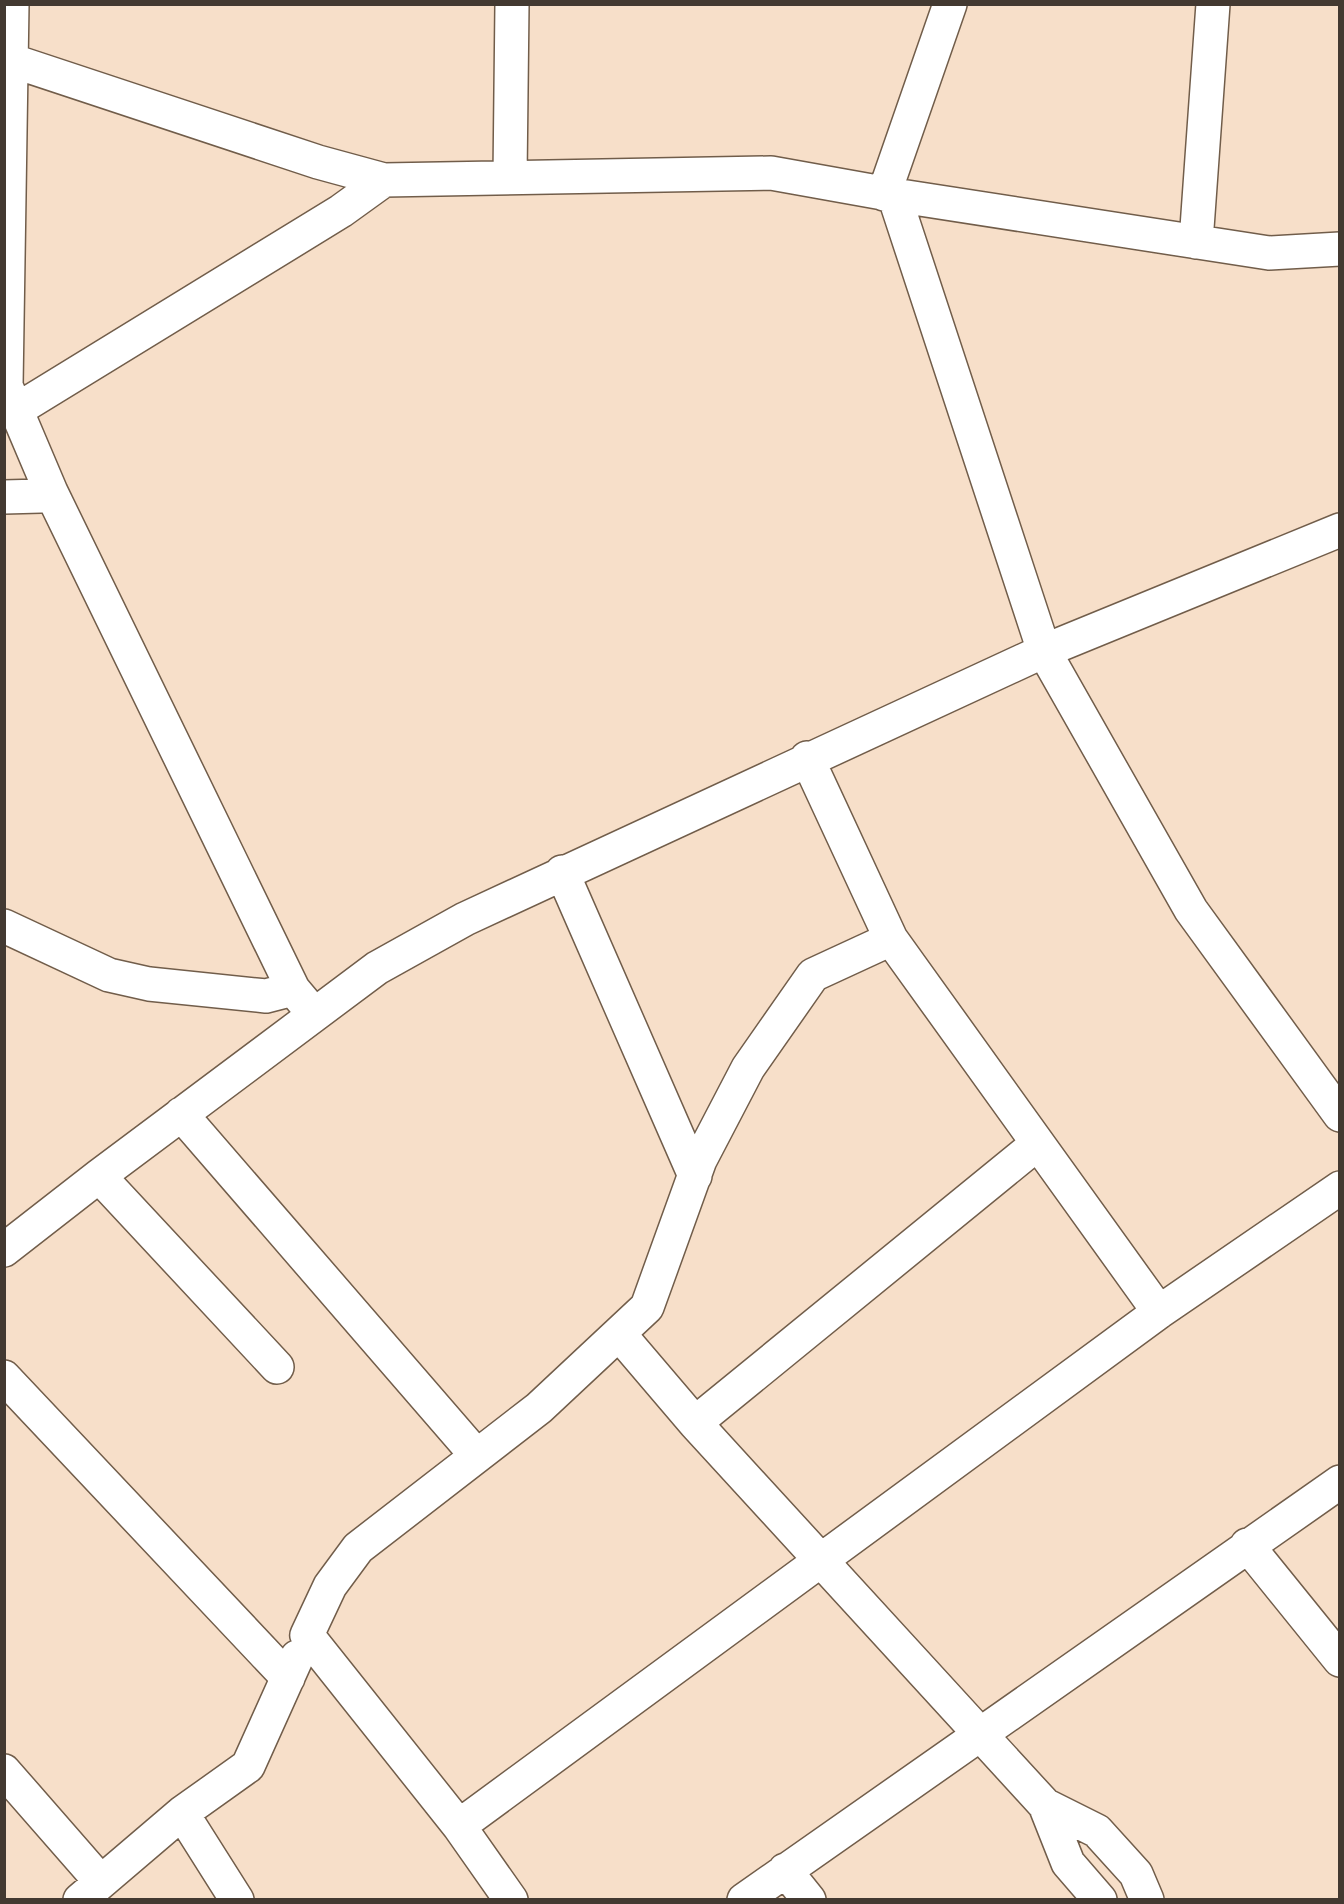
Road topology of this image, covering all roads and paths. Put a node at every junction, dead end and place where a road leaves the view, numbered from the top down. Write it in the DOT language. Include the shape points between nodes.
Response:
graph roads {
  1 [pos="12,4"];
  2 [pos="512,4"];
  3 [pos="950,4"];
  4 [pos="1213,4"];
  5 [pos="8,59"];
  6 [pos="510,177"];
  7 [pos="384,180"];
  8 [pos="889,194"];
  9 [pos="1196,242"];
  10 [pos="1340,249"];
  11 [pos="15,411"];
  12 [pos="51,492"];
  13 [pos="4,496"];
  14 [pos="1340,530"];
  15 [pos="1044,651"];
  16 [pos="807,758"];
  17 [pos="562,872"];
  18 [pos="4,926"];
  19 [pos="891,939"];
  20 [pos="293,989"];
  21 [pos="314,1014"];
  22 [pos="181,1113"];
  23 [pos="1340,1115"];
  24 [pos="1037,1144"];
  25 [pos="99,1176"];
  26 [pos="694,1176"];
  27 [pos="1340,1188"];
  28 [pos="4,1250"];
  29 [pos="1159,1312"];
  30 [pos="620,1335"];
  31 [pos="277,1367"];
  32 [pos="4,1377"];
  33 [pos="695,1423"];
  34 [pos="477,1456"];
  35 [pos="1340,1482"];
  36 [pos="1247,1545"];
  37 [pos="820,1560"];
  38 [pos="307,1635"];
  39 [pos="1340,1660"];
  40 [pos="288,1678"];
  41 [pos="981,1734"];
  42 [pos="4,1771"];
  43 [pos="1045,1805"];
  44 [pos="182,1813"];
  45 [pos="459,1826"];
  46 [pos="785,1870"];
  47 [pos="91,1891"];
  48 [pos="237,1899"];
  49 [pos="511,1899"];
  50 [pos="744,1899"];
  51 [pos="809,1899"];
  52 [pos="1100,1899"];
  53 [pos="1147,1899"];
  1 -- 5 [label="street"];
  2 -- 6 [label="street"];
  3 -- 8 [label="street"];
  4 -- 9 [label="street"];
  5 -- 7 [label="street" via="318,162"];
  5 -- 11 [label="street" via="6,386"];
  6 -- 7 [label="street"];
  6 -- 8 [label="street" via="771,173"];
  7 -- 11 [label="street" via="341,211"];
  8 -- 9 [label="street"];
  8 -- 15 [label="street"];
  9 -- 10 [label="street" via="1269,253"];
  11 -- 12 [label="street"];
  12 -- 13 [label="street" via="41,496"];
  12 -- 20 [label="street"];
  14 -- 15 [label="street"];
  15 -- 16 [label="street"];
  15 -- 23 [label="street" via="1191,910"];
  16 -- 17 [label="street"];
  16 -- 19 [label="street"];
  17 -- 21 [label="street" via="377,968"];
  17 -- 26 [label="street"];
  18 -- 20 [label="street" via="109,975 149,984 266,996"];
  19 -- 24 [label="street"];
  19 -- 26 [label="street" via="813,975 748,1068"];
  20 -- 21 [label="street"];
  21 -- 22 [label="street"];
  22 -- 25 [label="street"];
  22 -- 34 [label="street"];
  24 -- 29 [label="street"];
  24 -- 33 [label="street"];
  25 -- 28 [label="street"];
  25 -- 31 [label="street"];
  26 -- 30 [label="street" via="646,1307"];
  27 -- 29 [label="street"];
  29 -- 37 [label="street"];
  30 -- 33 [label="street"];
  30 -- 34 [label="street" via="539,1408"];
  32 -- 40 [label="street"];
  33 -- 37 [label="street"];
  34 -- 38 [label="street" via="358,1548 330,1586"];
  35 -- 36 [label="street"];
  36 -- 39 [label="street"];
  36 -- 41 [label="street"];
  37 -- 41 [label="street"];
  37 -- 45 [label="street"];
  38 -- 40 [label="street"];
  38 -- 45 [label="street"];
  40 -- 44 [label="street" via="248,1766"];
  41 -- 43 [label="street"];
  41 -- 46 [label="street"];
  42 -- 47 [label="street"];
  43 -- 52 [label="street" via="1068,1863"];
  43 -- 53 [label="street" via="1097,1831 1136,1874"];
  44 -- 47 [label="street"];
  44 -- 48 [label="street"];
  45 -- 49 [label="street"];
  46 -- 50 [label="street"];
  46 -- 51 [label="street"];
}
